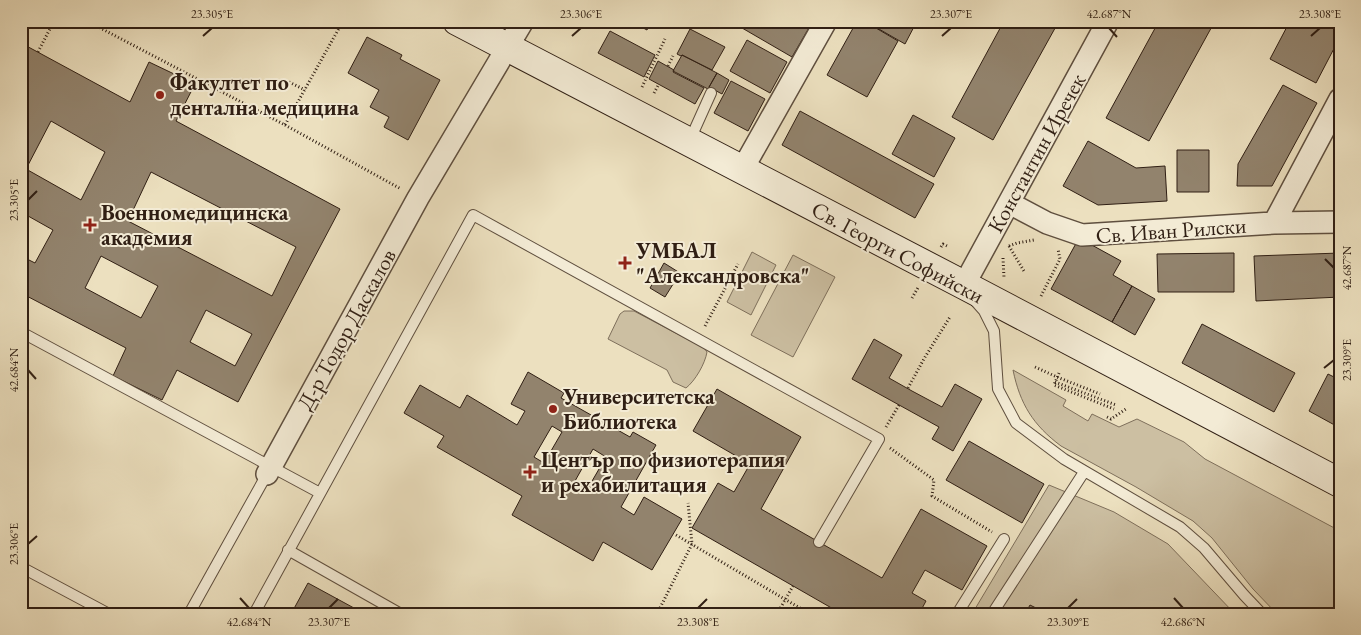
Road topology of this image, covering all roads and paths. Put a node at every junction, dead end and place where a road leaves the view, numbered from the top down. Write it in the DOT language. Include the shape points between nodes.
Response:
graph roads {
  1 [pos="54,21"];
  2 [pos="87,21"];
  3 [pos="343,21"];
  4 [pos="457,21"];
  5 [pos="522,21"];
  6 [pos="826,21"];
  7 [pos="1108,21"];
  8 [pos="666,39"];
  9 [pos="507,47"];
  10 [pos="38,52"];
  11 [pos="673,56"];
  12 [pos="668,66"];
  13 [pos="289,82"];
  14 [pos="659,84"];
  15 [pos="642,87"];
  16 [pos="305,90"];
  17 [pos="654,93"];
  18 [pos="711,93"];
  19 [pos="1340,99"];
  20 [pos="285,125"];
  21 [pos="688,143"];
  22 [pos="742,170"];
  23 [pos="418,198"];
  24 [pos="1009,203"];
  25 [pos="1340,222"];
  26 [pos="1274,223"];
  27 [pos="1038,240"];
  28 [pos="943,244"];
  29 [pos="1051,244"];
  30 [pos="1009,246"];
  31 [pos="949,247"];
  32 [pos="738,264"];
  33 [pos="1024,271"];
  34 [pos="1004,278"];
  35 [pos="920,284"];
  36 [pos="964,285"];
  37 [pos="1041,296"];
  38 [pos="912,298"];
  39 [pos="950,317"];
  40 [pos="21,332"];
  41 [pos="698,339"];
  42 [pos="1035,367"];
  43 [pos="1057,377"];
  44 [pos="908,388"];
  45 [pos="1100,394"];
  46 [pos="898,405"];
  47 [pos="1115,407"];
  48 [pos="1126,409"];
  49 [pos="1107,417"];
  50 [pos="879,439"];
  51 [pos="269,470"];
  52 [pos="1084,472"];
  53 [pos="1340,483"];
  54 [pos="320,493"];
  55 [pos="688,503"];
  56 [pos="676,535"];
  57 [pos="1004,539"];
  58 [pos="819,542"];
  59 [pos="692,544"];
  60 [pos="288,550"];
  61 [pos="21,567"];
  62 [pos="793,586"];
  63 [pos="785,600"];
  64 [pos="777,613"];
  65 [pos="110,614"];
  66 [pos="189,614"];
  67 [pos="254,614"];
  68 [pos="401,614"];
  69 [pos="657,614"];
  70 [pos="770,614"];
  71 [pos="810,614"];
  72 [pos="957,614"];
  73 [pos="992,614"];
  74 [pos="1262,614"];
  1 -- 10 [label="path"];
  2 -- 20 [label="path"];
  3 -- 16 [label="path"];
  4 -- 9 [label="main road, Св. Георги Софийски"];
  5 -- 9 [label="street, Д-р Тодор Даскалов"];
  6 -- 22 [label="street"];
  7 -- 24 [label="street, Константин Иречек"];
  8 -- 15 [label="path"];
  9 -- 21 [label="main road, Св. Георги Софийски"];
  9 -- 23 [label="street, Д-р Тодор Даскалов"];
  11 -- 12 [label="path"];
  13 -- 16 [label="path"];
  14 -- 17 [label="path"];
  16 -- 20 [label="path"];
  18 -- 21 [label="lane"];
  19 -- 26 [label="street"];
  20 -- 23 [label="path"];
  21 -- 22 [label="main road, Св. Георги Софийски"];
  22 -- 36 [label="main road, Св. Георги Софийски"];
  23 -- 51 [label="street, Д-р Тодор Даскалов"];
  24 -- 26 [label="street, Св. Иван Рилски" via="1047,223 1082,235"];
  24 -- 36 [label="street, Константин Иречек"];
  25 -- 26 [label="street, Св. Иван Рилски"];
  27 -- 30 [label="path"];
  28 -- 31 [label="path"];
  29 -- 37 [label="path" via="1059,249 1060,259"];
  30 -- 33 [label="path"];
  30 -- 34 [label="path" via="1003,254"];
  32 -- 41 [label="path"];
  35 -- 38 [label="path"];
  36 -- 52 [label="lane" via="984,311 994,331 998,389 1016,422"];
  36 -- 53 [label="main road, Св. Георги Софийски"];
  39 -- 44 [label="path"];
  40 -- 51 [label="lane"];
  41 -- 50 [label="lane"];
  41 -- 54 [label="lane" via="474,215"];
  42 -- 43 [label="path"];
  43 -- 45 [label="path"];
  43 -- 47 [label="path" via="1054,386"];
  46 -- 50 [label="path"];
  48 -- 49 [label="path" via="1111,419"];
  50 -- 57 [label="path" via="934,480 932,496"];
  50 -- 58 [label="lane"];
  51 -- 54 [label="lane"];
  51 -- 66 [label="lane, Д-р Тодор Даскалов"];
  52 -- 73 [label="lane"];
  52 -- 74 [label="lane" via="1180,528 1204,548"];
  54 -- 60 [label="lane"];
  55 -- 59 [label="path"];
  56 -- 59 [label="path"];
  57 -- 72 [label="lane"];
  59 -- 63 [label="path"];
  59 -- 69 [label="path"];
  60 -- 67 [label="lane"];
  60 -- 68 [label="lane"];
  61 -- 65 [label="lane"];
  62 -- 63 [label="path"];
  63 -- 64 [label="path"];
  63 -- 71 [label="path"];
  64 -- 70 [label="path"];
}
